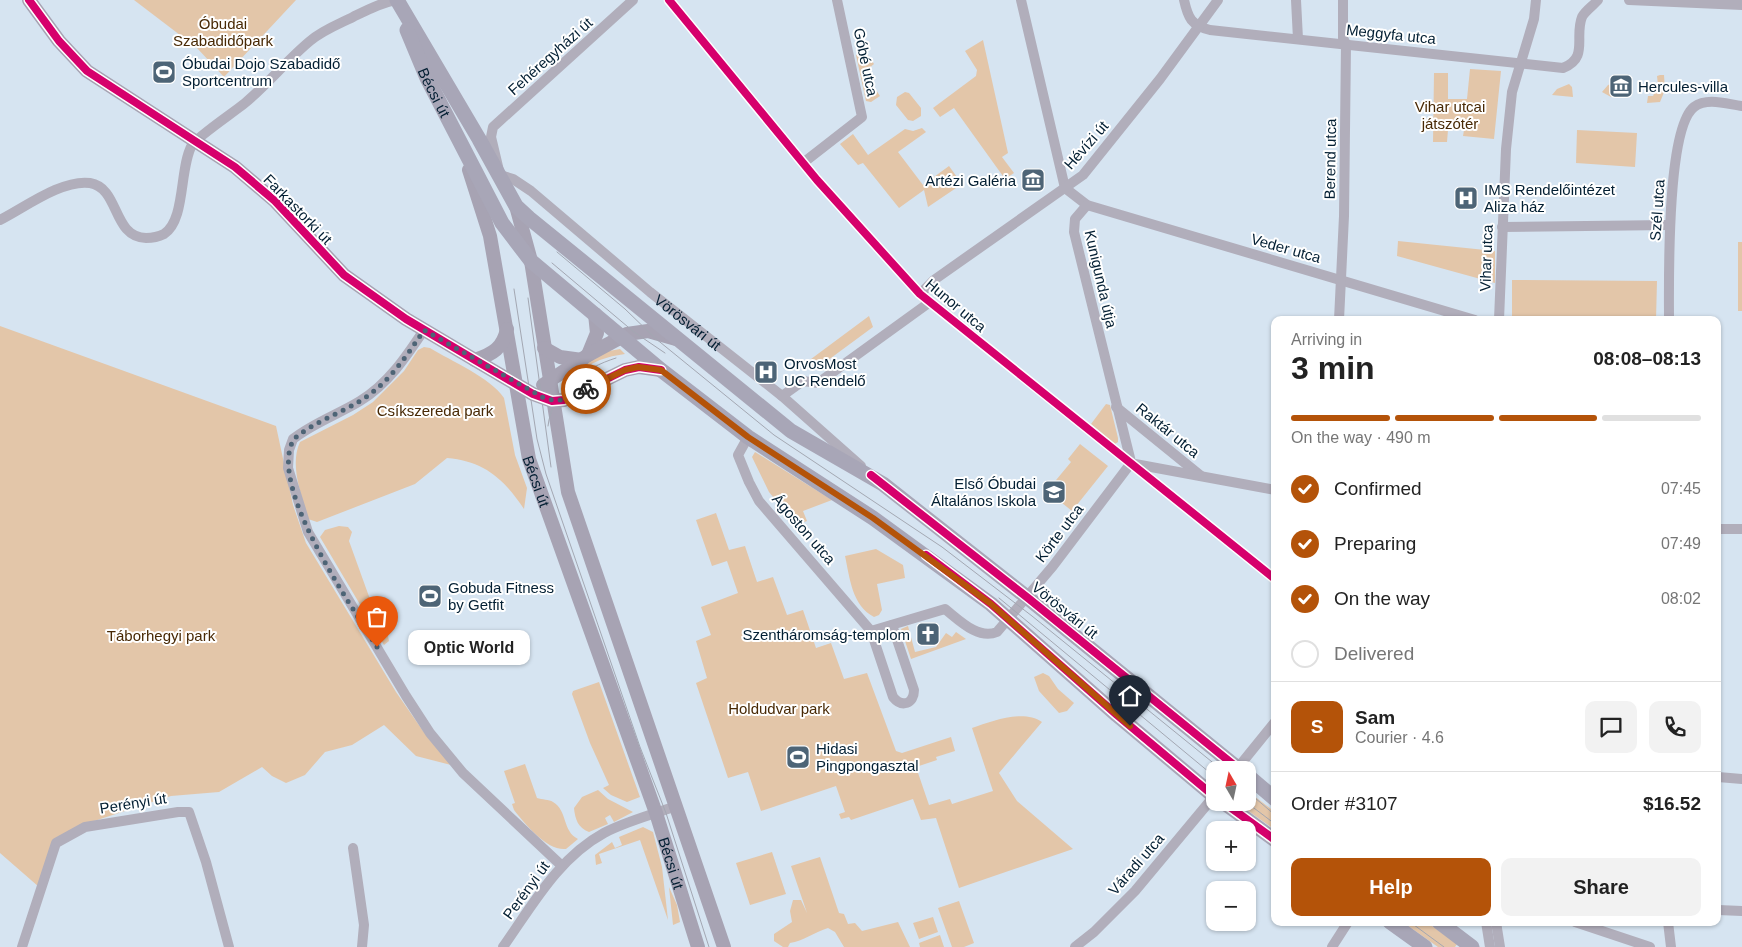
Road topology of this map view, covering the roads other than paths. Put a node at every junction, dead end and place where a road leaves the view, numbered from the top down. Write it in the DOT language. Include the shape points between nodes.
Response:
graph roads {
  1 [pos="29,0"];
  2 [pos="633,0"];
  3 [pos="669,0"];
  4 [pos="837,0"];
  5 [pos="1021,0"];
  6 [pos="1184,0"];
  7 [pos="1218,0"];
  8 [pos="1296,0"];
  9 [pos="1343,0"];
  10 [pos="1536,0"];
  11 [pos="1598,0"];
  12 [pos="1629,0"];
  13 [pos="398,3"];
  14 [pos="1742,5"];
  15 [pos="1198,27"];
  16 [pos="1298,39"];
  17 [pos="1346,44"];
  18 [pos="1522,63"];
  19 [pos="1742,106"];
  20 [pos="491,136"];
  21 [pos="195,140"];
  22 [pos="459,140"];
  23 [pos="803,163"];
  24 [pos="500,175"];
  25 [pos="1065,188"];
  26 [pos="1087,205"];
  27 [pos="516,206"];
  28 [pos="0,220"];
  29 [pos="1669,226"];
  30 [pos="1502,227"];
  31 [pos="531,261"];
  32 [pos="1340,279"];
  33 [pos="920,294"];
  34 [pos="930,302"];
  35 [pos="595,314"];
  36 [pos="1339,316"];
  37 [pos="1462,316"];
  38 [pos="1497,316"];
  39 [pos="1669,316"];
  40 [pos="507,328"];
  41 [pos="424,330"];
  42 [pos="622,336"];
  43 [pos="676,339"];
  44 [pos="544,348"];
  45 [pos="585,358"];
  46 [pos="475,360"];
  47 [pos="661,370"];
  48 [pos="549,380"];
  49 [pos="515,382"];
  50 [pos="533,394"];
  51 [pos="782,396"];
  52 [pos="552,401"];
  53 [pos="1116,407"];
  54 [pos="520,409"];
  55 [pos="748,437"];
  56 [pos="1131,463"];
  57 [pos="871,475"];
  58 [pos="1201,476"];
  59 [pos="1271,489"];
  60 [pos="1721,529"];
  61 [pos="1742,529"];
  62 [pos="1271,576"];
  63 [pos="1028,598"];
  64 [pos="1008,620"];
  65 [pos="892,625"];
  66 [pos="871,632"];
  67 [pos="1271,728"];
  68 [pos="1228,761"];
  69 [pos="1247,761"];
  70 [pos="1721,777"];
  71 [pos="1742,779"];
  72 [pos="1256,784"];
  73 [pos="1206,789"];
  74 [pos="1256,792"];
  75 [pos="1271,796"];
  76 [pos="1271,801"];
  77 [pos="676,806"];
  78 [pos="1206,810"];
  79 [pos="1235,811"];
  80 [pos="656,813"];
  81 [pos="1271,837"];
  82 [pos="353,848"];
  83 [pos="562,866"];
  84 [pos="1721,910"];
  85 [pos="1742,911"];
  86 [pos="1345,926"];
  87 [pos="1396,926"];
  88 [pos="1444,926"];
  89 [pos="1487,926"];
  90 [pos="1497,926"];
  91 [pos="1587,926"];
  92 [pos="1668,926"];
  93 [pos="22,947"];
  94 [pos="229,947"];
  95 [pos="362,947"];
  96 [pos="503,947"];
  97 [pos="698,947"];
  98 [pos="724,947"];
  99 [pos="1075,947"];
  100 [pos="1332,947"];
  101 [pos="1425,947"];
  102 [pos="1472,947"];
  103 [pos="1490,947"];
  104 [pos="1500,947"];
  105 [pos="1650,947"];
  106 [pos="1671,947"];
  1 -- 21 [label="main road, Farkastorki út" via="59,41 87,71"];
  2 -- 20 [label="street, Fehéregyházi út" via="493,127"];
  3 -- 23 [label="street, Hunor utca"];
  4 -- 23 [label="street, Góbé utca" via="862,117"];
  5 -- 25 [label="street"];
  6 -- 15 [label="street" via="1190,19"];
  7 -- 15 [label="street, Hévízi út"];
  8 -- 16 [label="street"];
  9 -- 17 [label="street, Berend utca" via="1343,38"];
  10 -- 18 [label="street, Vihar utca"];
  11 -- 18 [label="street, Meggyfa utca" via="1582,17 1578,57 1573,65 1563,68"];
  12 -- 14 [label="street"];
  13 -- 21 [label="street" via="382,2 312,39 250,99"];
  13 -- 22 [label="main road, Bécsi út" via="418,59"];
  13 -- 24 [label="main road, Bécsi út"];
  15 -- 16 [label="street, Meggyfa utca"];
  15 -- 25 [label="street, Hévízi út" via="1160,80 1083,175"];
  16 -- 17 [label="street, Meggyfa utca"];
  17 -- 18 [label="street, Meggyfa utca"];
  17 -- 32 [label="street, Berend utca"];
  18 -- 30 [label="street, Vihar utca" via="1512,92"];
  19 -- 29 [label="street, Szél utca" via="1710,102 1695,106 1683,130"];
  20 -- 24 [label="street, Bécsi út"];
  21 -- 28 [label="street" via="188,156 175,220 169,230 159,236 144,238 130,233 106,193 91,183 61,188"];
  21 -- 41 [label="main road, Farkastorki út" via="252,180 344,275"];
  22 -- 31 [label="main road" via="502,223"];
  22 -- 40 [label="main road, Bécsi út" via="484,212"];
  23 -- 33 [label="street, Hunor utca"];
  24 -- 27 [label="main road, Bécsi út"];
  24 -- 51 [label="street, Vörösvári út" via="519,182 650,292"];
  25 -- 26 [label="street"];
  25 -- 33 [label="street, Hévízi út" via="934,280"];
  26 -- 32 [label="street, Veder utca"];
  26 -- 53 [label="street, Kunigunda útja" via="1075,219 1074,232"];
  27 -- 31 [label="main road, Bécsi út"];
  27 -- 43 [label="main road, Vörösvári út"];
  29 -- 30 [label="street"];
  29 -- 39 [label="street, Szél utca"];
  30 -- 38 [label="street, Vihar utca"];
  31 -- 35 [label="main road"];
  31 -- 44 [label="main road, Bécsi út"];
  32 -- 36 [label="street, Berend utca"];
  32 -- 37 [label="street, Veder utca"];
  33 -- 34 [label="street, Hunor utca"];
  34 -- 51 [label="street" via="818,383 803,381"];
  34 -- 56 [label="street, Hunor utca"];
  35 -- 42 [label="main road"];
  35 -- 45 [label="main road" via="597,333"];
  40 -- 46 [label="main road" via="496,351"];
  40 -- 49 [label="main road, Bécsi út"];
  41 -- 46 [label="main road, Farkastorki út"];
  41 -- 83 [label="street" via="397,370 378,388 294,439 287,460 290,478 308,532 430,733 476,786"];
  42 -- 43 [label="main road, Vörösvári út" via="648,331"];
  42 -- 45 [label="main road, Vörösvári út"];
  42 -- 47 [label="main road"];
  43 -- 57 [label="main road, Vörösvári út" via="791,431"];
  44 -- 45 [label="main road" via="560,357"];
  44 -- 48 [label="main road, Bécsi út"];
  45 -- 48 [label="main road, Vörösvári út"];
  46 -- 49 [label="main road, Farkastorki út"];
  47 -- 52 [label="main road" via="638,367 625,370 564,400"];
  47 -- 55 [label="main road"];
  48 -- 49 [label="main road"];
  48 -- 50 [label="main road, Vörösvári út"];
  48 -- 52 [label="main road, Bécsi út"];
  49 -- 50 [label="main road, Farkastorki út"];
  49 -- 54 [label="main road, Bécsi út"];
  50 -- 52 [label="main road, Farkastorki út"];
  50 -- 54 [label="main road, Vörösvári út"];
  51 -- 57 [label="street, Vörösvári út"];
  52 -- 77 [label="main road, Bécsi út" via="568,492"];
  53 -- 56 [label="street, Kunigunda útja"];
  53 -- 58 [label="street, Raktár utca"];
  54 -- 80 [label="main road, Bécsi út" via="532,468"];
  55 -- 64 [label="main road" via="873,518"];
  55 -- 66 [label="street, Ágoston utca" via="738,455 759,501"];
  56 -- 58 [label="street, Raktár utca"];
  56 -- 62 [label="street, Hunor utca"];
  56 -- 63 [label="street, Körte utca"];
  57 -- 63 [label="main road, Vörösvári út"];
  58 -- 59 [label="street, Raktár utca"];
  60 -- 61 [label="street"];
  63 -- 64 [label="street, Körte utca"];
  63 -- 68 [label="main road, Vörösvári út"];
  64 -- 65 [label="street" via="1000,630 988,635 974,631 945,609"];
  64 -- 73 [label="main road"];
  65 -- 66 [label="street"];
  65 -- 66 [label="street, Ágoston utca" via="914,690 910,702 904,704 893,697"];
  67 -- 69 [label="street"];
  70 -- 71 [label="street"];
  72 -- 75 [label="main road, Vörösvári út"];
  74 -- 76 [label="main road"];
  77 -- 80 [label="street, Perényi út"];
  77 -- 98 [label="main road, Bécsi út"];
  78 -- 99 [label="street, Váradi utca" via="1135,890"];
  79 -- 81 [label="main road"];
  80 -- 83 [label="street, Perényi út" via="604,834"];
  80 -- 97 [label="main road, Bécsi út"];
  82 -- 95 [label="street" via="364,925"];
  83 -- 96 [label="street, Perényi út" via="550,878"];
  84 -- 85 [label="street"];
  86 -- 100 [label="street"];
  87 -- 101 [label="main road"];
  88 -- 102 [label="main road"];
  89 -- 103 [label="street"];
  90 -- 104 [label="street"];
  91 -- 105 [label="street"];
  92 -- 106 [label="street"];
  93 -- 94 [label="street, Perényi út" via="56,843 85,827 178,812 189,812"];
}
